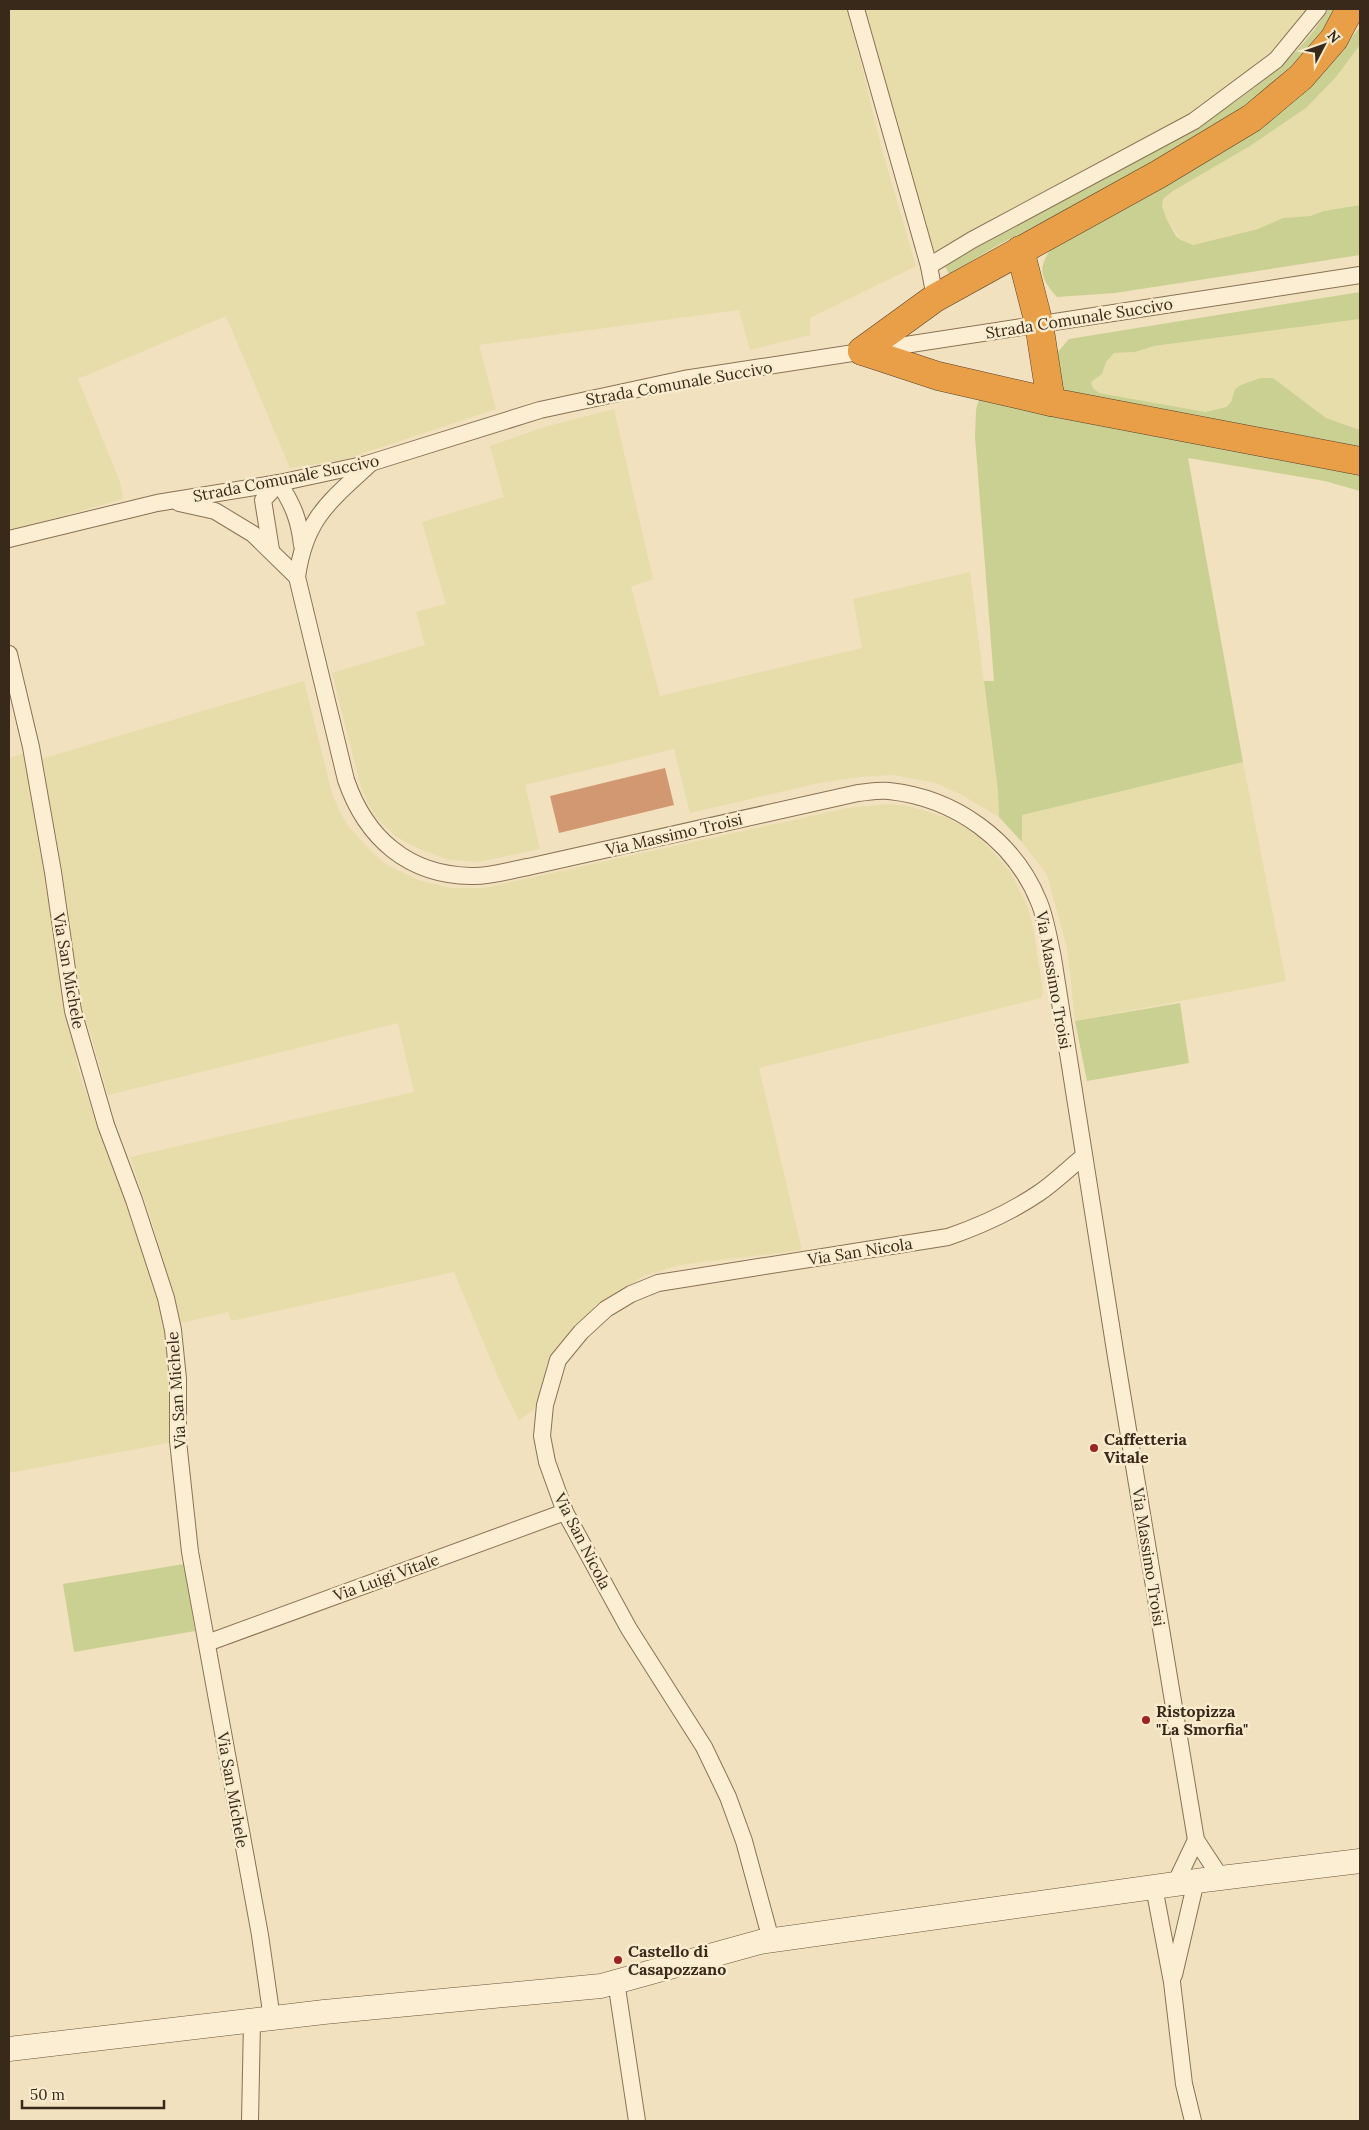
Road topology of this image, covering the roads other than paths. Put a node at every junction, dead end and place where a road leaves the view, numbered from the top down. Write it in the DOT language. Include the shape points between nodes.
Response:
graph roads {
  1 [pos="856,9"];
  2 [pos="1318,9"];
  3 [pos="1350,9"];
  4 [pos="1020,250"];
  5 [pos="929,266"];
  6 [pos="1360,275"];
  7 [pos="935,298"];
  8 [pos="1039,324"];
  9 [pos="862,351"];
  10 [pos="1052,402"];
  11 [pos="1360,461"];
  12 [pos="371,463"];
  13 [pos="279,483"];
  14 [pos="172,501"];
  15 [pos="9,539"];
  16 [pos="303,549"];
  17 [pos="270,550"];
  18 [pos="297,577"];
  19 [pos="9,654"];
  20 [pos="1084,1156"];
  21 [pos="565,1512"];
  22 [pos="207,1643"];
  23 [pos="1196,1840"];
  24 [pos="1360,1861"];
  25 [pos="1222,1878"];
  26 [pos="1175,1884"];
  27 [pos="771,1940"];
  28 [pos="616,1981"];
  29 [pos="1172,1982"];
  30 [pos="262,2021"];
  31 [pos="9,2050"];
  32 [pos="250,2121"];
  33 [pos="637,2121"];
  34 [pos="1193,2121"];
  1 -- 5 [label="street"];
  2 -- 5 [label="street" via="1276,60 1194,121"];
  3 -- 4 [label="highway" via="1334,39 1301,77 1252,118 1159,174"];
  4 -- 7 [label="highway"];
  4 -- 8 [label="highway"];
  5 -- 7 [label="street"];
  6 -- 8 [label="street, Strada Comunale Succivo"];
  7 -- 9 [label="highway"];
  8 -- 9 [label="street, Strada Comunale Succivo"];
  8 -- 10 [label="highway"];
  9 -- 10 [label="highway" via="938,376"];
  9 -- 12 [label="street, Strada Comunale Succivo" via="684,379 540,410"];
  10 -- 11 [label="highway"];
  12 -- 13 [label="street, Strada Comunale Succivo"];
  12 -- 16 [label="street, Via Massimo Troisi" via="321,511"];
  13 -- 14 [label="street, Strada Comunale Succivo"];
  13 -- 16 [label="street, Via Massimo Troisi" via="294,506"];
  13 -- 17 [label="street" via="263,500"];
  14 -- 15 [label="street, Strada Comunale Succivo"];
  14 -- 17 [label="street" via="215,511 253,534"];
  16 -- 18 [label="street, Via Massimo Troisi"];
  17 -- 18 [label="street"];
  18 -- 20 [label="street, Via Massimo Troisi" via="353,801 380,839 418,867 440,874 473,876 528,867 858,793 887,791 914,796 941,804 967,817 1010,854 1027,876 1040,903 1053,958"];
  19 -- 22 [label="street, Via San Michele" via="31,747 53,872 72,1011 106,1125 166,1298 173,1330 178,1379 178,1441 190,1552"];
  20 -- 21 [label="street, Via San Nicola" via="1040,1192 974,1228 948,1236 658,1283 606,1309 558,1360 545,1405 542,1436 547,1462"];
  20 -- 23 [label="street, Via Massimo Troisi"];
  21 -- 22 [label="street, Via Luigi Vitale"];
  21 -- 27 [label="street, Via San Nicola" via="629,1628 704,1747 744,1841"];
  22 -- 30 [label="street, Via San Michele" via="260,1934"];
  23 -- 25 [label="street, Via Massimo Troisi"];
  23 -- 26 [label="street"];
  24 -- 25 [label="main road"];
  25 -- 26 [label="main road"];
  26 -- 27 [label="main road"];
  26 -- 29 [label="street"];
  26 -- 29 [label="street"];
  27 -- 28 [label="main road"];
  28 -- 30 [label="main road" via="600,1986 324,2012"];
  28 -- 33 [label="street"];
  29 -- 34 [label="street" via="1184,2084"];
  30 -- 31 [label="main road"];
  30 -- 32 [label="street, Via San Michele"];
}
